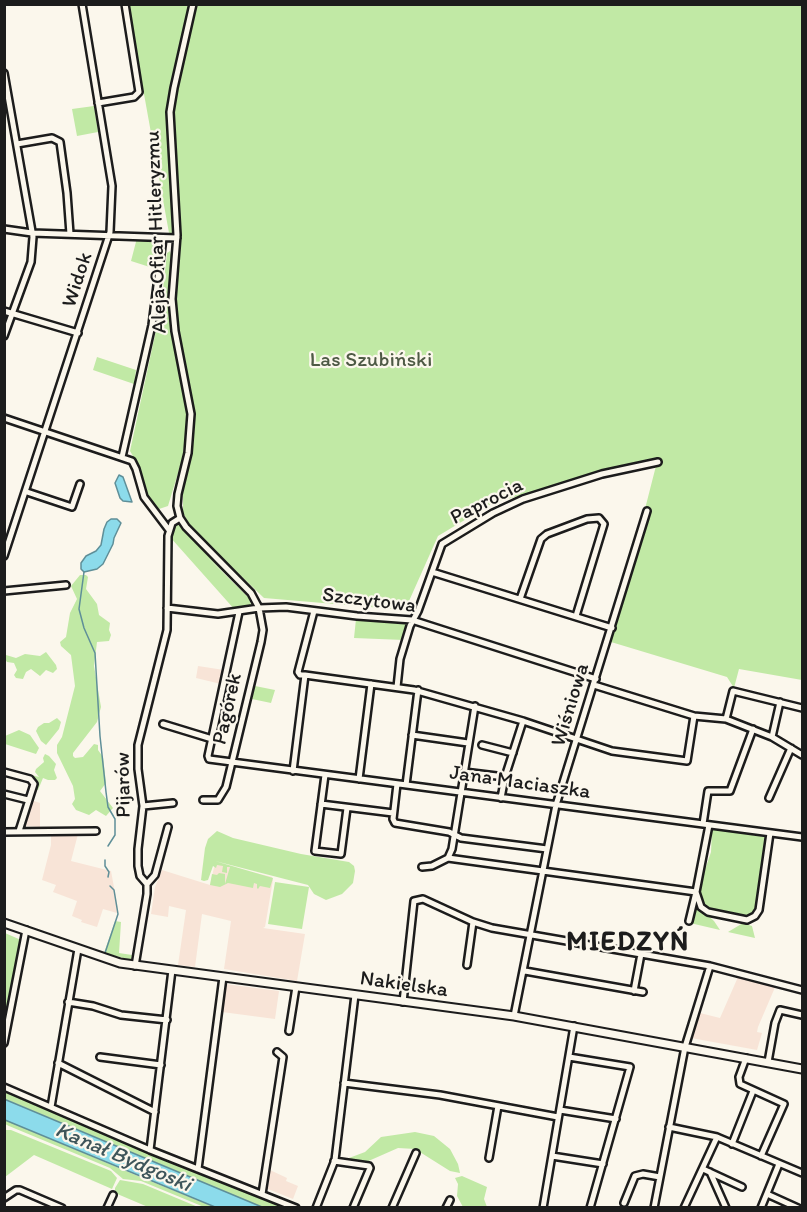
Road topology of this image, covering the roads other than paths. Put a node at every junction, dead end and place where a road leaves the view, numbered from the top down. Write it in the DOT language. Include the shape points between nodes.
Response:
graph roads {
  1 [pos="82,4"];
  2 [pos="124,4"];
  3 [pos="193,4"];
  4 [pos="4,73"];
  5 [pos="99,103"];
  6 [pos="16,144"];
  7 [pos="4,229"];
  8 [pos="32,233"];
  9 [pos="70,234"];
  10 [pos="109,236"];
  11 [pos="163,238"];
  12 [pos="177,238"];
  13 [pos="4,311"];
  14 [pos="12,313"];
  15 [pos="78,333"];
  16 [pos="4,336"];
  17 [pos="4,418"];
  18 [pos="46,432"];
  19 [pos="122,457"];
  20 [pos="658,462"];
  21 [pos="80,484"];
  22 [pos="27,492"];
  23 [pos="647,511"];
  24 [pos="180,518"];
  25 [pos="169,530"];
  26 [pos="7,540"];
  27 [pos="4,556"];
  28 [pos="432,572"];
  29 [pos="66,585"];
  30 [pos="4,591"];
  31 [pos="520,599"];
  32 [pos="167,608"];
  33 [pos="259,608"];
  34 [pos="314,611"];
  35 [pos="239,612"];
  36 [pos="576,616"];
  37 [pos="412,620"];
  38 [pos="612,628"];
  39 [pos="305,675"];
  40 [pos="595,682"];
  41 [pos="371,684"];
  42 [pos="397,687"];
  43 [pos="418,690"];
  44 [pos="780,702"];
  45 [pos="475,706"];
  46 [pos="802,708"];
  47 [pos="694,716"];
  48 [pos="726,719"];
  49 [pos="523,721"];
  50 [pos="164,724"];
  51 [pos="753,729"];
  52 [pos="412,735"];
  53 [pos="772,737"];
  54 [pos="212,739"];
  55 [pos="577,740"];
  56 [pos="468,743"];
  57 [pos="482,745"];
  58 [pos="791,748"];
  59 [pos="513,753"];
  60 [pos="802,755"];
  61 [pos="232,763"];
  62 [pos="293,771"];
  63 [pos="464,771"];
  64 [pos="4,772"];
  65 [pos="325,775"];
  66 [pos="505,777"];
  67 [pos="359,779"];
  68 [pos="397,784"];
  69 [pos="406,785"];
  70 [pos="462,792"];
  71 [pos="4,794"];
  72 [pos="501,798"];
  73 [pos="769,798"];
  74 [pos="28,800"];
  75 [pos="202,800"];
  76 [pos="173,803"];
  77 [pos="321,804"];
  78 [pos="556,805"];
  79 [pos="143,806"];
  80 [pos="347,808"];
  81 [pos="393,813"];
  82 [pos="706,824"];
  83 [pos="168,827"];
  84 [pos="19,831"];
  85 [pos="96,831"];
  86 [pos="4,832"];
  87 [pos="770,833"];
  88 [pos="455,835"];
  89 [pos="802,837"];
  90 [pos="547,849"];
  91 [pos="448,858"];
  92 [pos="422,867"];
  93 [pos="542,871"];
  94 [pos="147,884"];
  95 [pos="696,892"];
  96 [pos="689,921"];
  97 [pos="4,922"];
  98 [pos="473,922"];
  99 [pos="26,930"];
  100 [pos="531,934"];
  101 [pos="78,949"];
  102 [pos="641,954"];
  103 [pos="467,965"];
  104 [pos="135,966"];
  105 [pos="710,966"];
  106 [pos="172,970"];
  107 [pos="525,971"];
  108 [pos="223,977"];
  109 [pos="296,987"];
  110 [pos="802,990"];
  111 [pos="634,991"];
  112 [pos="643,992"];
  113 [pos="355,995"];
  114 [pos="68,1002"];
  115 [pos="403,1002"];
  116 [pos="802,1015"];
  117 [pos="514,1016"];
  118 [pos="166,1020"];
  119 [pos="574,1026"];
  120 [pos="289,1031"];
  121 [pos="4,1043"];
  122 [pos="685,1047"];
  123 [pos="277,1052"];
  124 [pos="100,1057"];
  125 [pos="569,1057"];
  126 [pos="746,1058"];
  127 [pos="768,1062"];
  128 [pos="58,1063"];
  129 [pos="161,1065"];
  130 [pos="802,1069"];
  131 [pos="344,1083"];
  132 [pos="4,1088"];
  133 [pos="753,1091"];
  134 [pos="498,1106"];
  135 [pos="51,1107"];
  136 [pos="560,1110"];
  137 [pos="155,1112"];
  138 [pos="558,1117"];
  139 [pos="616,1119"];
  140 [pos="669,1127"];
  141 [pos="717,1137"];
  142 [pos="732,1144"];
  143 [pos="150,1150"];
  144 [pos="416,1153"];
  145 [pos="552,1156"];
  146 [pos="761,1156"];
  147 [pos="489,1158"];
  148 [pos="334,1161"];
  149 [pos="603,1164"];
  150 [pos="778,1164"];
  151 [pos="198,1169"];
  152 [pos="703,1169"];
  153 [pos="802,1171"];
  154 [pos="710,1172"];
  155 [pos="660,1177"];
  156 [pos="742,1187"];
  157 [pos="262,1194"];
  158 [pos="767,1194"];
  159 [pos="113,1195"];
  160 [pos="4,1198"];
  161 [pos="450,1200"];
  162 [pos="624,1203"];
  163 [pos="62,1208"];
  164 [pos="107,1208"];
  165 [pos="296,1208"];
  166 [pos="316,1208"];
  167 [pos="353,1208"];
  168 [pos="392,1208"];
  169 [pos="446,1208"];
  170 [pos="543,1208"];
  171 [pos="590,1208"];
  172 [pos="654,1208"];
  173 [pos="684,1208"];
  174 [pos="726,1208"];
  175 [pos="761,1208"];
  176 [pos="798,1208"];
  1 -- 5 [label="street, Widok"];
  2 -- 5 [label="street" via="139,92 134,97"];
  3 -- 12 [label="street, Aleja Ofiar Hitleryzmu" via="170,112"];
  4 -- 6 [label="street"];
  5 -- 10 [label="street, Widok" via="112,188"];
  6 -- 8 [label="street"];
  6 -- 9 [label="street" via="52,138 60,142"];
  7 -- 8 [label="street"];
  8 -- 9 [label="street"];
  8 -- 14 [label="street" via="31,262"];
  9 -- 10 [label="street"];
  10 -- 11 [label="street"];
  10 -- 15 [label="street, Widok"];
  11 -- 12 [label="street"];
  11 -- 19 [label="street" via="153,317"];
  12 -- 24 [label="street, Aleja Ofiar Hitleryzmu" via="172,299 191,414 188,453 177,497"];
  13 -- 14 [label="street"];
  14 -- 15 [label="street"];
  14 -- 16 [label="street"];
  15 -- 18 [label="street, Widok"];
  17 -- 18 [label="street"];
  18 -- 19 [label="street"];
  18 -- 22 [label="street, Widok"];
  19 -- 25 [label="street" via="133,463 144,497"];
  20 -- 28 [label="street, Paprocia" via="602,474 523,499 493,513 442,544"];
  21 -- 22 [label="street" via="72,507"];
  22 -- 26 [label="street, Widok"];
  23 -- 38 [label="street, Wiśniowa"];
  24 -- 25 [label="street"];
  24 -- 33 [label="street" via="249,591"];
  25 -- 32 [label="street, Pijarów"];
  26 -- 27 [label="street, Widok"];
  28 -- 31 [label="street"];
  28 -- 37 [label="street, Paprocia"];
  29 -- 30 [label="street"];
  31 -- 36 [label="street"];
  31 -- 36 [label="street" via="541,538 599,518 604,524"];
  32 -- 35 [label="street, Szczytowa" via="218,614"];
  32 -- 79 [label="street, Pijarów" via="167,630 138,745"];
  33 -- 34 [label="street, Szczytowa"];
  33 -- 35 [label="street, Szczytowa"];
  33 -- 61 [label="street, Pagórek" via="262,640"];
  34 -- 37 [label="street, Szczytowa"];
  34 -- 39 [label="street" via="298,672"];
  35 -- 54 [label="street"];
  36 -- 38 [label="street"];
  37 -- 40 [label="street, Szczytowa"];
  37 -- 42 [label="street, Paprocia" via="400,659"];
  38 -- 40 [label="street, Wiśniowa"];
  39 -- 41 [label="street"];
  39 -- 62 [label="street"];
  40 -- 47 [label="street, Szczytowa"];
  40 -- 55 [label="street, Wiśniowa"];
  41 -- 42 [label="street"];
  41 -- 67 [label="street"];
  42 -- 43 [label="street"];
  43 -- 45 [label="street"];
  43 -- 52 [label="street"];
  44 -- 46 [label="street"];
  44 -- 48 [label="street" via="733,691"];
  44 -- 53 [label="street"];
  45 -- 49 [label="street"];
  45 -- 56 [label="street"];
  47 -- 48 [label="street, Szczytowa"];
  47 -- 55 [label="street" via="687,761 612,751"];
  48 -- 51 [label="street, Szczytowa"];
  49 -- 55 [label="street"];
  49 -- 59 [label="street"];
  50 -- 54 [label="street"];
  51 -- 53 [label="street, Szczytowa"];
  51 -- 82 [label="street" via="729,791 708,791"];
  52 -- 56 [label="street"];
  52 -- 69 [label="street"];
  53 -- 58 [label="street, Szczytowa"];
  54 -- 61 [label="street, Jana Maciaszka" via="208,758"];
  55 -- 78 [label="street, Wiśniowa"];
  56 -- 63 [label="street"];
  57 -- 59 [label="street"];
  58 -- 60 [label="street, Szczytowa"];
  58 -- 73 [label="street"];
  59 -- 66 [label="street"];
  61 -- 62 [label="street, Jana Maciaszka"];
  61 -- 75 [label="street, Pagórek" via="221,798"];
  62 -- 65 [label="street, Jana Maciaszka"];
  63 -- 66 [label="street"];
  63 -- 70 [label="street"];
  64 -- 74 [label="street" via="33,781"];
  65 -- 67 [label="street, Jana Maciaszka"];
  65 -- 77 [label="street"];
  66 -- 72 [label="street"];
  67 -- 68 [label="street, Jana Maciaszka"];
  68 -- 69 [label="street, Jana Maciaszka"];
  68 -- 81 [label="street"];
  69 -- 70 [label="street, Jana Maciaszka"];
  70 -- 72 [label="street, Jana Maciaszka"];
  70 -- 88 [label="street"];
  71 -- 74 [label="street"];
  72 -- 78 [label="street, Jana Maciaszka"];
  74 -- 84 [label="street"];
  76 -- 79 [label="street"];
  77 -- 80 [label="street"];
  77 -- 80 [label="street" via="315,851 341,854"];
  78 -- 82 [label="street, Jana Maciaszka"];
  78 -- 90 [label="street, Wiśniowa"];
  79 -- 94 [label="street, Pijarów" via="138,866"];
  80 -- 81 [label="street"];
  81 -- 88 [label="street" via="395,823"];
  82 -- 87 [label="street, Jana Maciaszka"];
  82 -- 95 [label="street"];
  83 -- 94 [label="street" via="155,875"];
  84 -- 85 [label="street"];
  84 -- 86 [label="street"];
  87 -- 89 [label="street, Jana Maciaszka"];
  87 -- 95 [label="street" via="755,916 747,921 704,910"];
  88 -- 90 [label="street"];
  88 -- 91 [label="street"];
  90 -- 93 [label="street, Wiśniowa"];
  91 -- 92 [label="street"];
  91 -- 93 [label="street"];
  93 -- 95 [label="street"];
  93 -- 100 [label="street, Wiśniowa"];
  94 -- 104 [label="street, Pijarów"];
  95 -- 96 [label="street"];
  97 -- 99 [label="main road, Nakielska"];
  98 -- 100 [label="street"];
  98 -- 103 [label="street"];
  98 -- 115 [label="street" via="423,899 414,901"];
  99 -- 101 [label="main road, Nakielska"];
  99 -- 121 [label="street"];
  100 -- 102 [label="street"];
  100 -- 107 [label="street, Wiśniowa"];
  101 -- 104 [label="main road, Nakielska"];
  101 -- 114 [label="street"];
  102 -- 105 [label="street"];
  102 -- 111 [label="street"];
  104 -- 106 [label="main road, Nakielska"];
  105 -- 110 [label="street"];
  105 -- 122 [label="street"];
  106 -- 108 [label="main road, Nakielska"];
  106 -- 118 [label="street"];
  107 -- 111 [label="street"];
  107 -- 117 [label="street, Wiśniowa"];
  108 -- 109 [label="main road, Nakielska"];
  108 -- 151 [label="street"];
  109 -- 113 [label="main road, Nakielska"];
  109 -- 120 [label="street"];
  111 -- 112 [label="street"];
  113 -- 115 [label="main road, Nakielska"];
  113 -- 131 [label="street"];
  114 -- 118 [label="street" via="121,1015"];
  114 -- 128 [label="street"];
  115 -- 117 [label="main road, Nakielska"];
  116 -- 127 [label="street" via="780,1010"];
  117 -- 119 [label="main road, Nakielska"];
  118 -- 129 [label="street"];
  119 -- 122 [label="main road, Nakielska"];
  119 -- 125 [label="street"];
  122 -- 126 [label="main road, Nakielska"];
  122 -- 140 [label="street"];
  123 -- 157 [label="street" via="283,1057"];
  124 -- 129 [label="street"];
  125 -- 136 [label="street"];
  125 -- 139 [label="street" via="630,1067"];
  126 -- 127 [label="main road, Nakielska"];
  126 -- 133 [label="street" via="739,1081"];
  127 -- 130 [label="main road, Nakielska"];
  128 -- 135 [label="street"];
  128 -- 137 [label="street"];
  129 -- 137 [label="street"];
  131 -- 134 [label="street"];
  131 -- 148 [label="street"];
  132 -- 135 [label="street"];
  133 -- 142 [label="street"];
  133 -- 146 [label="street" via="784,1104"];
  134 -- 138 [label="street"];
  134 -- 147 [label="street"];
  135 -- 143 [label="street"];
  136 -- 138 [label="street"];
  136 -- 139 [label="street"];
  137 -- 143 [label="street"];
  138 -- 145 [label="street"];
  139 -- 149 [label="street"];
  140 -- 141 [label="street"];
  140 -- 155 [label="street"];
  141 -- 142 [label="street"];
  141 -- 152 [label="street"];
  142 -- 146 [label="street"];
  143 -- 151 [label="street"];
  144 -- 168 [label="street"];
  145 -- 149 [label="street"];
  145 -- 170 [label="street"];
  146 -- 150 [label="street"];
  148 -- 166 [label="street"];
  148 -- 167 [label="street" via="370,1168"];
  149 -- 171 [label="street"];
  150 -- 153 [label="street"];
  150 -- 158 [label="street"];
  151 -- 157 [label="street"];
  152 -- 154 [label="street"];
  152 -- 173 [label="street"];
  154 -- 156 [label="street"];
  154 -- 174 [label="street"];
  155 -- 162 [label="street" via="635,1176"];
  155 -- 172 [label="street"];
  157 -- 165 [label="street"];
  158 -- 175 [label="street"];
  158 -- 176 [label="street"];
  159 -- 164 [label="street"];
  160 -- 163 [label="street" via="20,1190"];
  161 -- 169 [label="street"];
}
